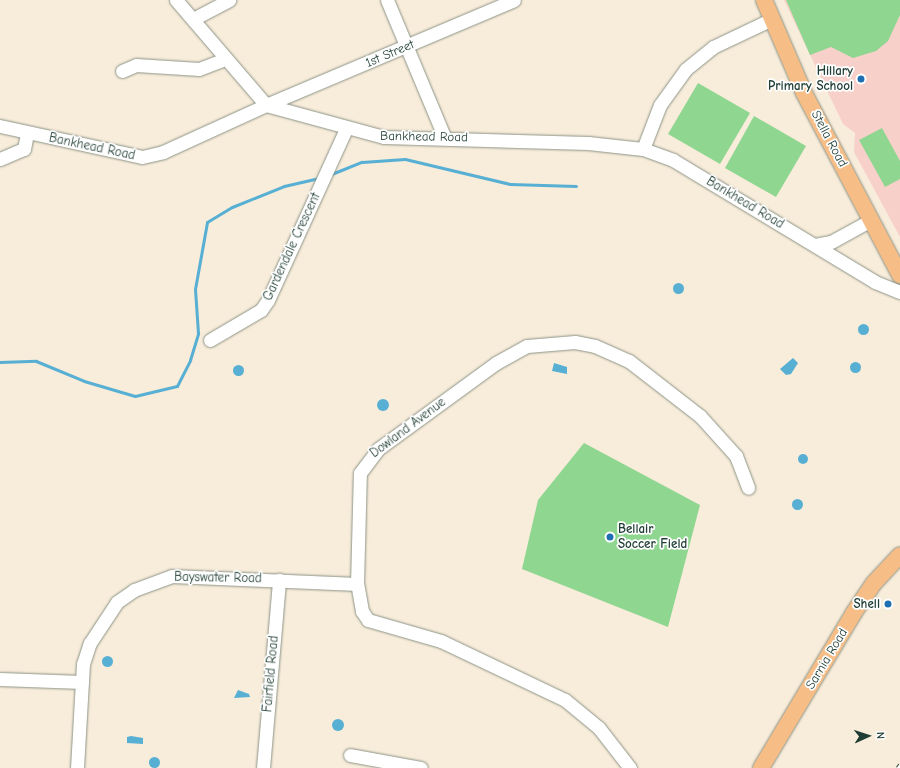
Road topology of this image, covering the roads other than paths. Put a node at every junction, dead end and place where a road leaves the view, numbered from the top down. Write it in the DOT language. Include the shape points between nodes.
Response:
graph roads {
  1 [pos="176,0"];
  2 [pos="229,0"];
  3 [pos="387,0"];
  4 [pos="514,0"];
  5 [pos="764,0"];
  6 [pos="193,19"];
  7 [pos="772,19"];
  8 [pos="406,47"];
  9 [pos="225,59"];
  10 [pos="122,71"];
  11 [pos="266,105"];
  12 [pos="0,126"];
  13 [pos="346,129"];
  14 [pos="27,133"];
  15 [pos="444,136"];
  16 [pos="643,149"];
  17 [pos="0,160"];
  18 [pos="871,220"];
  19 [pos="816,245"];
  20 [pos="900,275"];
  21 [pos="900,292"];
  22 [pos="210,340"];
  23 [pos="748,488"];
  24 [pos="900,554"];
  25 [pos="279,580"];
  26 [pos="357,584"];
  27 [pos="0,679"];
  28 [pos="82,682"];
  29 [pos="350,755"];
  30 [pos="77,768"];
  31 [pos="263,768"];
  32 [pos="420,768"];
  33 [pos="630,768"];
  34 [pos="761,768"];
  1 -- 6 [label="street"];
  2 -- 6 [label="street"];
  3 -- 8 [label="street"];
  4 -- 8 [label="street, 1st Street"];
  5 -- 7 [label="main road, Stella Road"];
  6 -- 9 [label="street"];
  7 -- 16 [label="street" via="713,46 686,69 660,105"];
  7 -- 18 [label="main road, Stella Road" via="804,93"];
  8 -- 11 [label="street, 1st Street"];
  8 -- 15 [label="street"];
  9 -- 10 [label="street" via="199,69 136,65"];
  9 -- 11 [label="street"];
  11 -- 13 [label="street, Bankhead Road"];
  11 -- 14 [label="street, Bankhead Road" via="163,152 142,157"];
  12 -- 14 [label="street, Bankhead Road"];
  13 -- 15 [label="street, Bankhead Road" via="384,137"];
  13 -- 22 [label="street, Gardendale Crescent" via="261,310"];
  14 -- 17 [label="street" via="24,149"];
  15 -- 16 [label="street, Bankhead Road"];
  16 -- 19 [label="street, Bankhead Road" via="673,160"];
  18 -- 19 [label="street" via="831,242"];
  18 -- 20 [label="main road, Stella Road"];
  19 -- 21 [label="street, Bankhead Road" via="875,282"];
  23 -- 26 [label="street, Dowland Avenue" via="736,456 726,442 700,416 629,361 595,346 575,342 526,346 496,363 367,460 358,489"];
  24 -- 34 [label="main road, Sarnia Road" via="874,583 853,614"];
  25 -- 26 [label="street, Bayswater Road"];
  25 -- 28 [label="street, Bayswater Road" via="172,576 134,590 117,602 103,619 90,643"];
  25 -- 31 [label="street, Fairfield Road"];
  26 -- 33 [label="street, Dowland Avenue" via="362,611 368,620 441,641 565,700 599,728"];
  27 -- 28 [label="street"];
  28 -- 30 [label="street, Bayswater Road"];
  29 -- 32 [label="street"];
}
